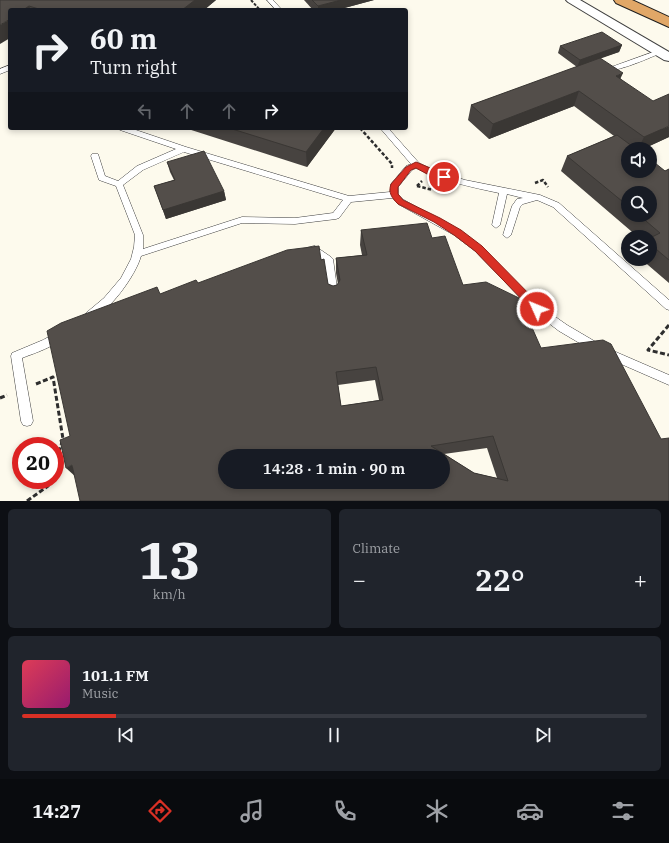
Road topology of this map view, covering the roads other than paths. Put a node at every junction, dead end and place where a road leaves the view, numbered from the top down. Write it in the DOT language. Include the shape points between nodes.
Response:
graph roads {
  1 [pos="270,0"];
  2 [pos="572,0"];
  3 [pos="621,0"];
  4 [pos="652,0"];
  5 [pos="277,8"];
  6 [pos="669,9"];
  7 [pos="669,23"];
  8 [pos="664,54"];
  9 [pos="599,68"];
  10 [pos="129,130"];
  11 [pos="386,130"];
  12 [pos="183,149"];
  13 [pos="95,156"];
  14 [pos="416,165"];
  15 [pos="119,184"];
  16 [pos="504,190"];
  17 [pos="394,195"];
  18 [pos="540,198"];
  19 [pos="348,199"];
  20 [pos="496,225"];
  21 [pos="507,235"];
  22 [pos="137,254"];
  23 [pos="300,254"];
  24 [pos="332,295"];
  25 [pos="118,305"];
  26 [pos="669,306"];
  27 [pos="98,309"];
  28 [pos="80,323"];
  29 [pos="67,331"];
  30 [pos="669,380"];
  31 [pos="26,421"];
  1 -- 5 [label="lane"];
  2 -- 8 [label="street"];
  3 -- 7 [label="highway"];
  4 -- 6 [label="highway"];
  8 -- 9 [label="lane" via="612,69"];
  10 -- 12 [label="lane"];
  11 -- 14 [label="lane"];
  12 -- 15 [label="lane" via="140,168"];
  12 -- 19 [label="lane"];
  13 -- 15 [label="lane" via="102,178"];
  14 -- 16 [label="lane" via="464,183"];
  14 -- 17 [label="lane" via="408,168 399,179 394,186"];
  15 -- 22 [label="lane" via="139,235"];
  16 -- 18 [label="lane"];
  16 -- 20 [label="lane"];
  17 -- 19 [label="lane"];
  17 -- 30 [label="lane" via="400,202 437,220 478,249 537,309 563,328 614,358"];
  18 -- 21 [label="lane" via="520,201"];
  18 -- 26 [label="lane" via="556,205 572,218"];
  19 -- 22 [label="lane" via="336,216 295,221 242,220 150,252"];
  22 -- 27 [label="lane" via="122,285"];
  23 -- 24 [label="lane" via="315,249 328,258"];
  25 -- 27 [label="lane"];
  27 -- 28 [label="lane"];
  29 -- 31 [label="lane" via="16,356"];
}
